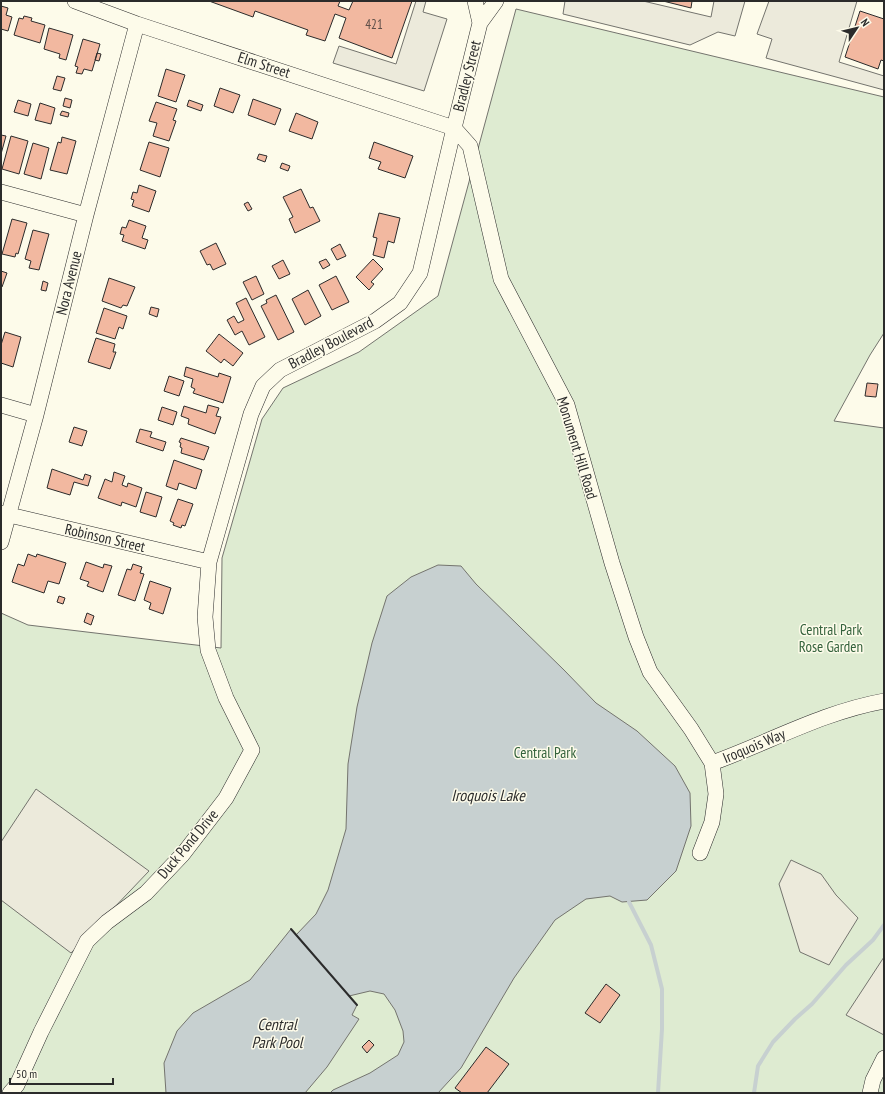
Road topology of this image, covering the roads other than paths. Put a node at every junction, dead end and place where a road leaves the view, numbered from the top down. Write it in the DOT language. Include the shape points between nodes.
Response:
graph roads {
  1 [pos="75,1"];
  2 [pos="475,1"];
  3 [pos="496,1"];
  4 [pos="480,23"];
  5 [pos="137,24"];
  6 [pos="454,128"];
  7 [pos="1,192"];
  8 [pos="86,215"];
  9 [pos="1,406"];
  10 [pos="36,415"];
  11 [pos="4,514"];
  12 [pos="1,542"];
  13 [pos="209,562"];
  14 [pos="884,701"];
  15 [pos="712,763"];
  16 [pos="700,853"];
  17 [pos="884,1058"];
  18 [pos="10,1093"];
  19 [pos="870,1093"];
  1 -- 5 [label="street, Elm Street"];
  2 -- 4 [label="street, Bradley Street"];
  3 -- 4 [label="street, Bradley Street"];
  4 -- 6 [label="street, Bradley Street"];
  5 -- 6 [label="street, Elm Street"];
  5 -- 8 [label="street, Nora Avenue"];
  6 -- 13 [label="street, Bradley Boulevard" via="420,273 400,303 375,321 280,370 263,386 251,414"];
  6 -- 15 [label="street, Monument Hill Road" via="470,146 500,279 567,405 612,563 650,672"];
  7 -- 8 [label="street"];
  8 -- 10 [label="street, Nora Avenue"];
  9 -- 10 [label="street"];
  10 -- 11 [label="street, Nora Avenue"];
  11 -- 12 [label="street, Nora Avenue"];
  11 -- 13 [label="street, Robinson Street"];
  13 -- 18 [label="street, Duck Pond Drive" via="205,617 208,650 226,698 252,750 226,798 183,854 146,893 107,922 87,941 17,1085"];
  14 -- 15 [label="street, Iroquois Way" via="813,721"];
  15 -- 16 [label="street, Iroquois Way" via="716,794 710,828"];
  17 -- 19 [label="street"];
}
